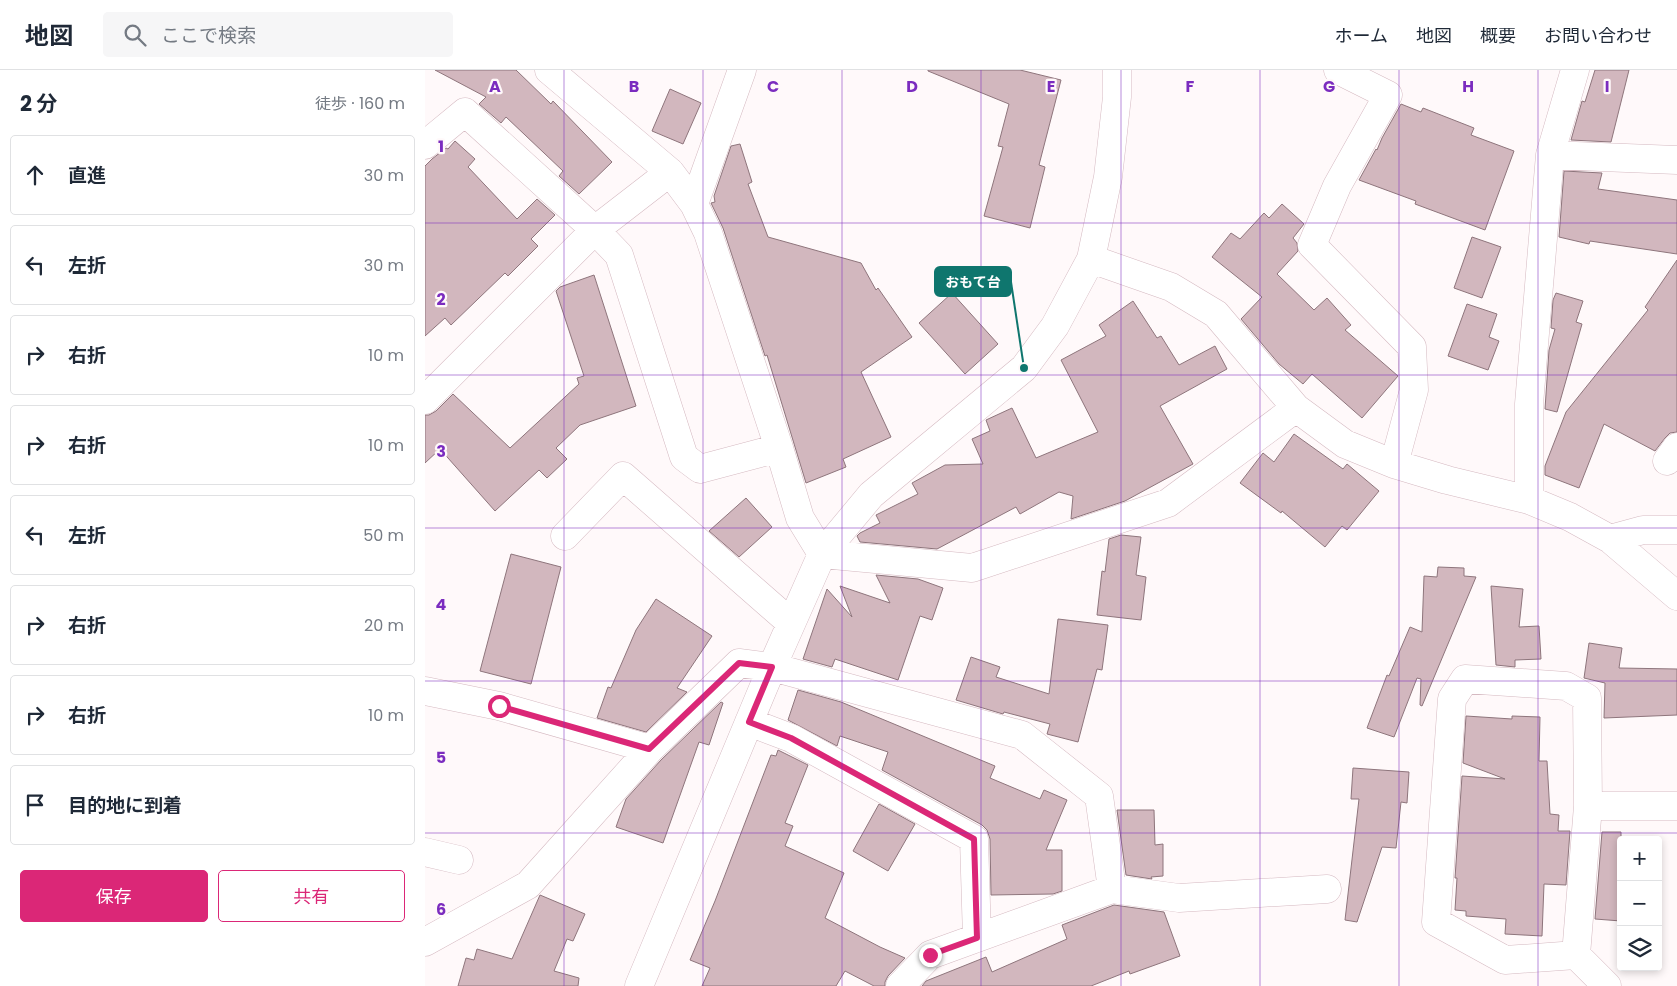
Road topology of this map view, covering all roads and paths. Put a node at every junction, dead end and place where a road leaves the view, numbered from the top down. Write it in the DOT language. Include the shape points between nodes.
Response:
graph roads {
  1 [pos="549,70"];
  2 [pos="742,70"];
  3 [pos="1117,70"];
  4 [pos="1338,70"];
  5 [pos="1575,70"];
  6 [pos="425,145"];
  7 [pos="1550,155"];
  8 [pos="1677,160"];
  9 [pos="670,172"];
  10 [pos="694,204"];
  11 [pos="595,230"];
  12 [pos="1091,259"];
  13 [pos="425,400"];
  14 [pos="1296,408"];
  15 [pos="779,448"];
  16 [pos="1394,464"];
  17 [pos="1529,500"];
  18 [pos="1677,530"];
  19 [pos="565,536"];
  20 [pos="1610,539"];
  21 [pos="821,554"];
  22 [pos="1677,596"];
  23 [pos="791,623"];
  24 [pos="772,667"];
  25 [pos="425,691"];
  26 [pos="749,722"];
  27 [pos="649,749"];
  28 [pos="1588,806"];
  29 [pos="1677,806"];
  30 [pos="425,852"];
  31 [pos="459,860"];
  32 [pos="1112,889"];
  33 [pos="1327,889"];
  34 [pos="977,938"];
  35 [pos="425,942"];
  36 [pos="1576,955"];
  37 [pos="639,986"];
  38 [pos="900,986"];
  39 [pos="1607,986"];
  1 -- 9 [label="street"];
  2 -- 10 [label="street"];
  3 -- 12 [label="street" via="1108,177"];
  4 -- 16 [label="street" via="1388,95 1337,186 1312,245 1412,346 1414,390"];
  5 -- 7 [label="street"];
  6 -- 11 [label="street" via="465,112"];
  7 -- 8 [label="street"];
  7 -- 17 [label="street" via="1529,404"];
  9 -- 10 [label="street"];
  9 -- 11 [label="street"];
  10 -- 15 [label="street" via="708,233"];
  11 -- 13 [label="street"];
  11 -- 15 [label="street" via="619,255 684,458 700,469"];
  12 -- 14 [label="street" via="1171,287 1216,314"];
  12 -- 21 [label="street" via="1055,326 1024,368 871,495"];
  14 -- 16 [label="street" via="1345,444"];
  14 -- 21 [label="street" via="1169,503 972,568"];
  15 -- 21 [label="street" via="800,518"];
  16 -- 17 [label="street"];
  17 -- 20 [label="street" via="1571,516"];
  18 -- 20 [label="street" via="1643,530"];
  19 -- 23 [label="street" via="623,476"];
  20 -- 22 [label="street"];
  21 -- 23 [label="street"];
  23 -- 24 [label="street"];
  24 -- 26 [label="street"];
  24 -- 27 [label="street" via="739,663"];
  24 -- 32 [label="street" via="1022,735 1099,796"];
  25 -- 27 [label="street" via="499,706"];
  26 -- 34 [label="street" via="791,738 974,839"];
  26 -- 37 [label="street"];
  27 -- 35 [label="street" via="528,885"];
  28 -- 29 [label="street"];
  28 -- 36 [label="street"];
  28 -- 36 [label="street" via="1587,698 1566,686 1465,679 1452,699 1436,922 1505,960"];
  30 -- 31 [label="street"];
  32 -- 33 [label="street" via="1179,898"];
  32 -- 34 [label="street"];
  34 -- 38 [label="street" via="930,955"];
  36 -- 39 [label="street"];
}
